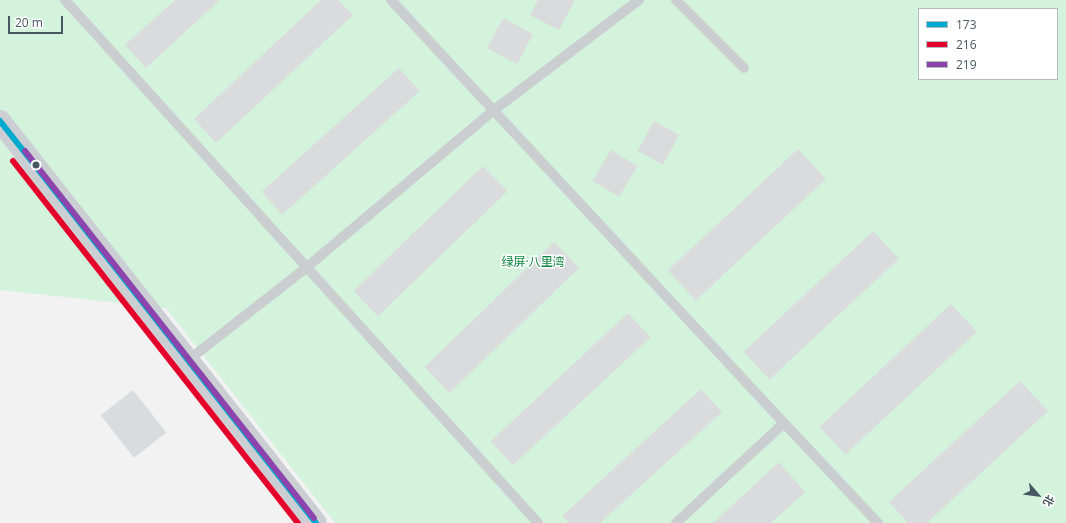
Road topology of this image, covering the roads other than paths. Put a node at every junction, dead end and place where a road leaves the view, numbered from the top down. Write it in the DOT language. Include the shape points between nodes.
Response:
graph roads {
  1 [pos="65,0"];
  2 [pos="391,0"];
  3 [pos="639,0"];
  4 [pos="676,0"];
  5 [pos="744,68"];
  6 [pos="494,110"];
  7 [pos="0,121"];
  8 [pos="0,132"];
  9 [pos="306,267"];
  10 [pos="185,362"];
  11 [pos="784,423"];
  12 [pos="308,523"];
  13 [pos="316,523"];
  14 [pos="538,523"];
  15 [pos="676,523"];
  16 [pos="878,523"];
  1 -- 9 [label="lane"];
  2 -- 6 [label="lane"];
  3 -- 6 [label="lane"];
  4 -- 5 [label="lane"];
  6 -- 9 [label="lane"];
  6 -- 11 [label="lane"];
  7 -- 10 [label="main road"];
  8 -- 10 [label="main road"];
  9 -- 10 [label="lane"];
  9 -- 14 [label="lane"];
  10 -- 12 [label="main road"];
  10 -- 13 [label="main road"];
  11 -- 15 [label="lane"];
  11 -- 16 [label="lane"];
}
